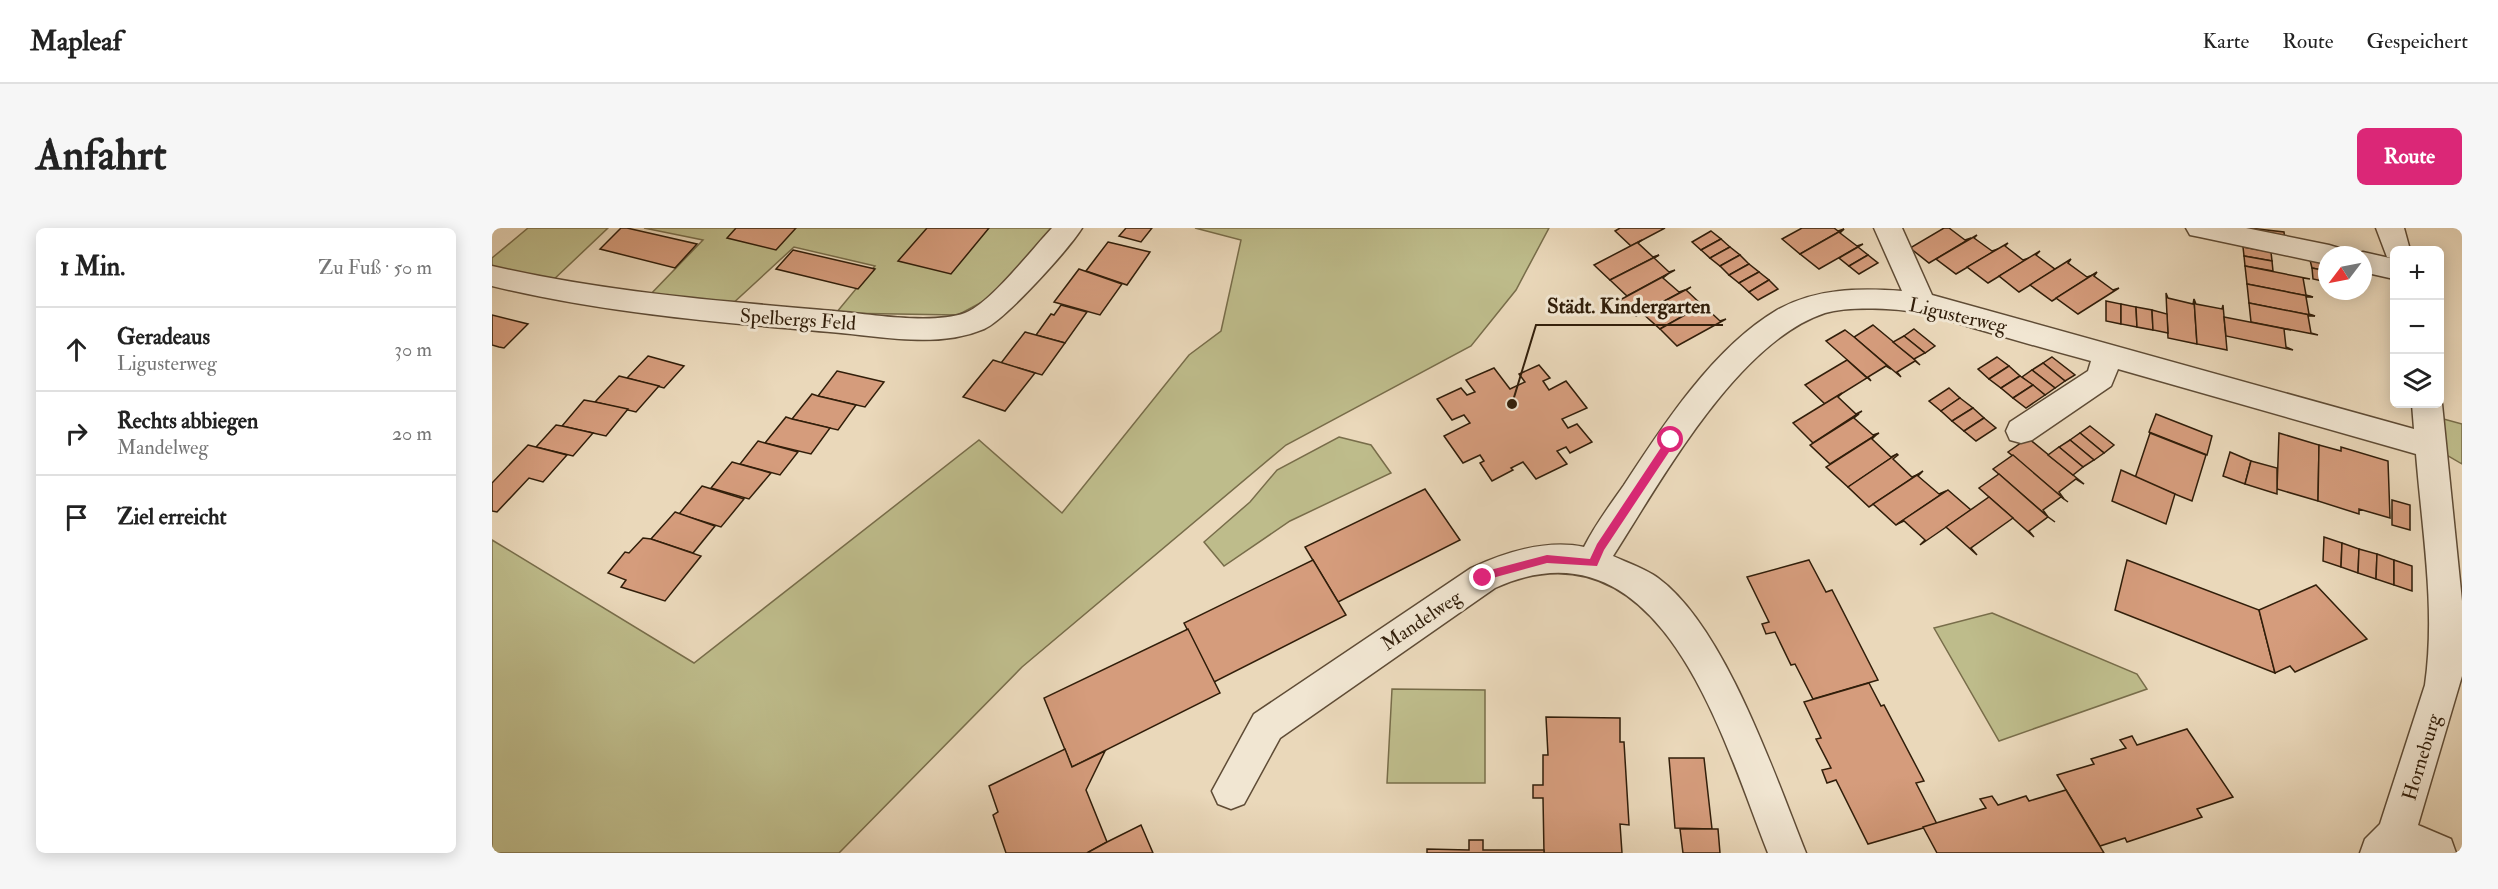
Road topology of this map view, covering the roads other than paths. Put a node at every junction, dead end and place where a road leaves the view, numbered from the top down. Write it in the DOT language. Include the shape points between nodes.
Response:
graph roads {
  1 [pos="1068,228"];
  2 [pos="1888,228"];
  3 [pos="2200,228"];
  4 [pos="2390,228"];
  5 [pos="2396,246"];
  6 [pos="2318,253"];
  7 [pos="2372,264"];
  8 [pos="2390,268"];
  9 [pos="492,276"];
  10 [pos="1920,302"];
  11 [pos="2108,356"];
  12 [pos="2427,408"];
  13 [pos="2021,431"];
  14 [pos="2431,446"];
  15 [pos="1593,563"];
  16 [pos="1231,791"];
  17 [pos="2387,844"];
  18 [pos="1787,853"];
  19 [pos="2437,853"];
  1 -- 9 [label="street, Spelbergs Feld" via="994,309 981,319 944,327 676,310 575,295"];
  2 -- 10 [label="street"];
  3 -- 6 [label="street"];
  4 -- 5 [label="street"];
  7 -- 8 [label="street"];
  10 -- 11 [label="street, Ligusterweg"];
  10 -- 15 [label="street, Ligusterweg" via="1862,300 1820,304 1760,336 1704,396 1671,440"];
  11 -- 13 [label="street" via="2100,378"];
  11 -- 14 [label="street, Ligusterweg"];
  12 -- 14 [label="street, Horneburg"];
  14 -- 17 [label="street, Horneburg" via="2446,662 2443,685"];
  15 -- 16 [label="street, Mandelweg" via="1547,559 1483,578 1267,726"];
  15 -- 18 [label="street, Mandelweg" via="1647,589 1690,639 1725,703"];
  17 -- 19 [label="street"];
}
